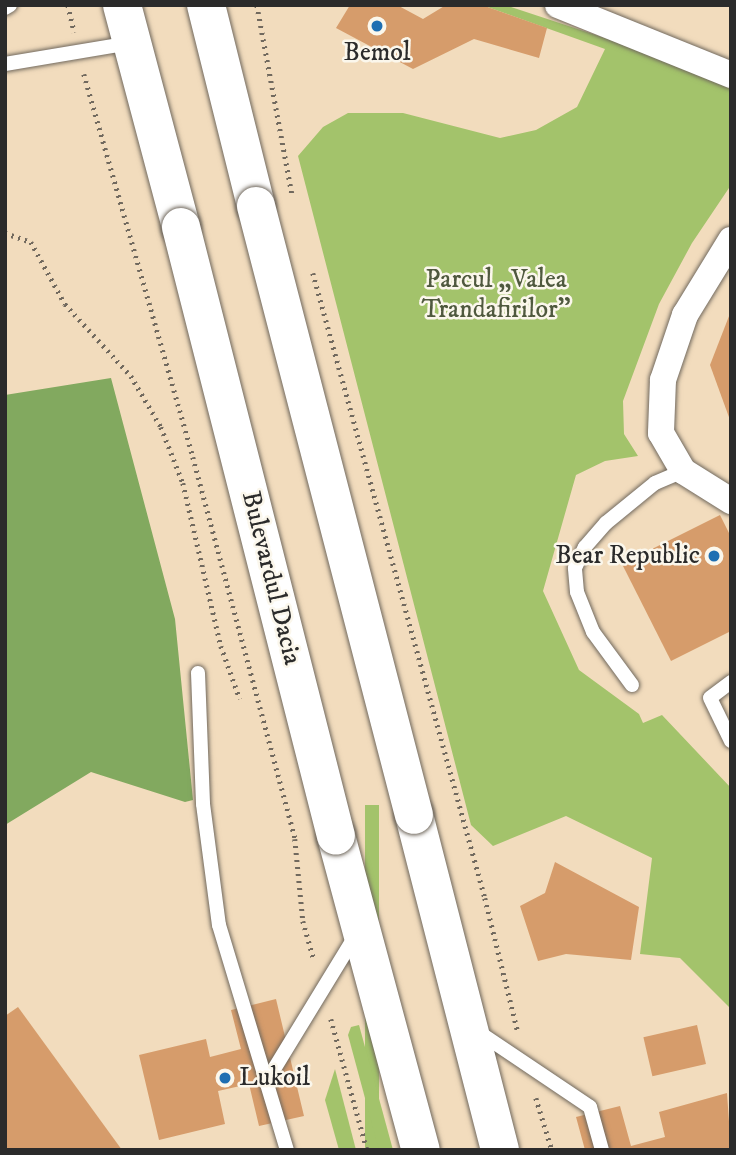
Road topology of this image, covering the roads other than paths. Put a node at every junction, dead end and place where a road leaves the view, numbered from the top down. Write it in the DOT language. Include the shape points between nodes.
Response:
graph roads {
  1 [pos="10,5"];
  2 [pos="122,5"];
  3 [pos="206,5"];
  4 [pos="558,5"];
  5 [pos="5,8"];
  6 [pos="132,43"];
  7 [pos="5,64"];
  8 [pos="731,75"];
  9 [pos="731,240"];
  10 [pos="683,471"];
  11 [pos="731,501"];
  12 [pos="198,673"];
  13 [pos="731,682"];
  14 [pos="632,685"];
  15 [pos="731,741"];
  16 [pos="361,928"];
  17 [pos="467,1024"];
  18 [pos="268,1079"];
  19 [pos="287,1150"];
  20 [pos="421,1150"];
  21 [pos="500,1150"];
  22 [pos="602,1150"];
  1 -- 5 [label="lane"];
  2 -- 6 [label="highway, Bulevardul Dacia"];
  3 -- 17 [label="highway, bridge"];
  4 -- 8 [label="street"];
  6 -- 7 [label="lane"];
  6 -- 16 [label="highway, Bulevardul Dacia, bridge"];
  9 -- 10 [label="street" via="685,315 663,380 661,433"];
  10 -- 11 [label="street"];
  10 -- 14 [label="lane" via="655,483 606,523 585,547 575,568 577,592 593,632"];
  12 -- 18 [label="lane" via="203,804 219,925"];
  13 -- 15 [label="lane" via="710,698"];
  16 -- 18 [label="lane"];
  16 -- 20 [label="highway, Bulevardul Dacia"];
  17 -- 21 [label="highway"];
  17 -- 22 [label="lane" via="590,1107"];
  18 -- 19 [label="lane"];
}
